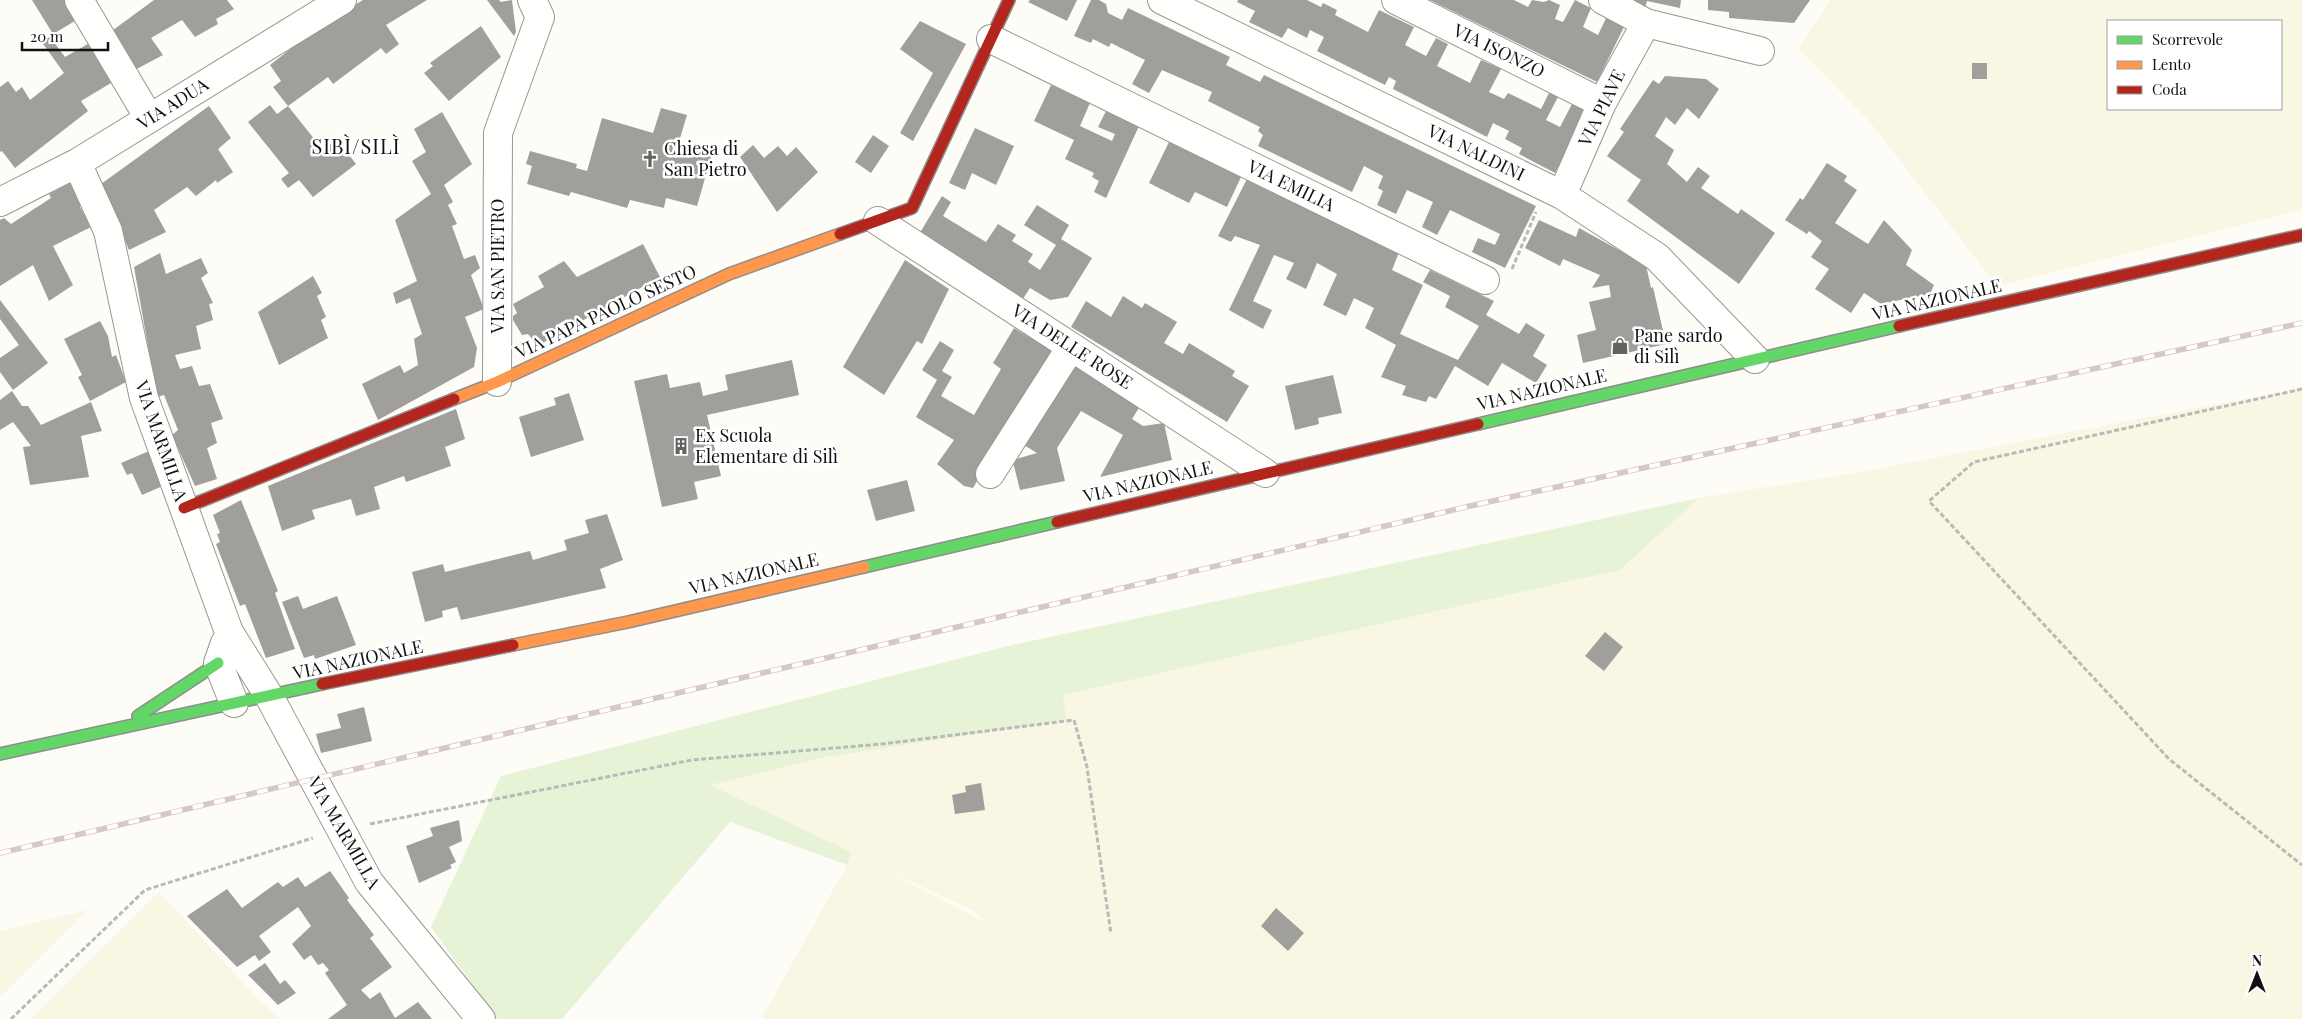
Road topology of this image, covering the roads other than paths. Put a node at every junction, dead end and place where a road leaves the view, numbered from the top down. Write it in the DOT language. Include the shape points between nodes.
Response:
graph roads {
  1 [pos="79,0"];
  2 [pos="342,0"];
  3 [pos="532,0"];
  4 [pos="1009,0"];
  5 [pos="1162,0"];
  6 [pos="1396,0"];
  7 [pos="1603,0"];
  8 [pos="1646,23"];
  9 [pos="991,39"];
  10 [pos="1760,51"];
  11 [pos="1602,103"];
  12 [pos="149,118"];
  13 [pos="77,163"];
  14 [pos="1555,192"];
  15 [pos="0,202"];
  16 [pos="878,222"];
  17 [pos="2302,235"];
  18 [pos="1485,280"];
  19 [pos="1071,346"];
  20 [pos="1755,359"];
  21 [pos="497,382"];
  22 [pos="1265,473"];
  23 [pos="990,474"];
  24 [pos="184,508"];
  25 [pos="229,632"];
  26 [pos="218,663"];
  27 [pos="269,696"];
  28 [pos="234,703"];
  29 [pos="122,726"];
  30 [pos="0,754"];
  31 [pos="480,1019"];
  1 -- 12 [label="street"];
  2 -- 12 [label="street, VIA ADUA"];
  3 -- 21 [label="street, VIA SAN PIETRO" via="540,17 498,133"];
  4 -- 9 [label="main road"];
  5 -- 14 [label="street, VIA NALDINI"];
  6 -- 11 [label="street, VIA ISONZO"];
  7 -- 8 [label="street"];
  8 -- 10 [label="street"];
  8 -- 11 [label="street, VIA PIAVE"];
  9 -- 16 [label="main road" via="912,208"];
  9 -- 18 [label="street, VIA EMILIA"];
  11 -- 14 [label="street, VIA PIAVE"];
  12 -- 13 [label="street, VIA ADUA"];
  13 -- 15 [label="street, VIA ADUA"];
  13 -- 24 [label="street, VIA MARMILLA" via="108,232 144,398"];
  14 -- 20 [label="street, VIA NALDINI" via="1657,257"];
  16 -- 19 [label="street, VIA DELLE ROSE"];
  16 -- 21 [label="main road, VIA PAPA PAOLO SESTO" via="729,274"];
  17 -- 20 [label="main road, VIA NAZIONALE"];
  19 -- 22 [label="street, VIA DELLE ROSE"];
  19 -- 23 [label="street"];
  20 -- 22 [label="main road, VIA NAZIONALE"];
  21 -- 24 [label="main road"];
  22 -- 27 [label="main road, VIA NAZIONALE" via="628,622"];
  24 -- 25 [label="street, VIA MARMILLA"];
  25 -- 26 [label="street"];
  25 -- 27 [label="street, VIA MARMILLA"];
  26 -- 28 [label="street"];
  26 -- 29 [label="main road"];
  27 -- 28 [label="main road, VIA NAZIONALE"];
  27 -- 31 [label="street, VIA MARMILLA" via="368,882"];
  28 -- 29 [label="main road, VIA NAZIONALE"];
  29 -- 30 [label="main road, VIA NAZIONALE"];
}
